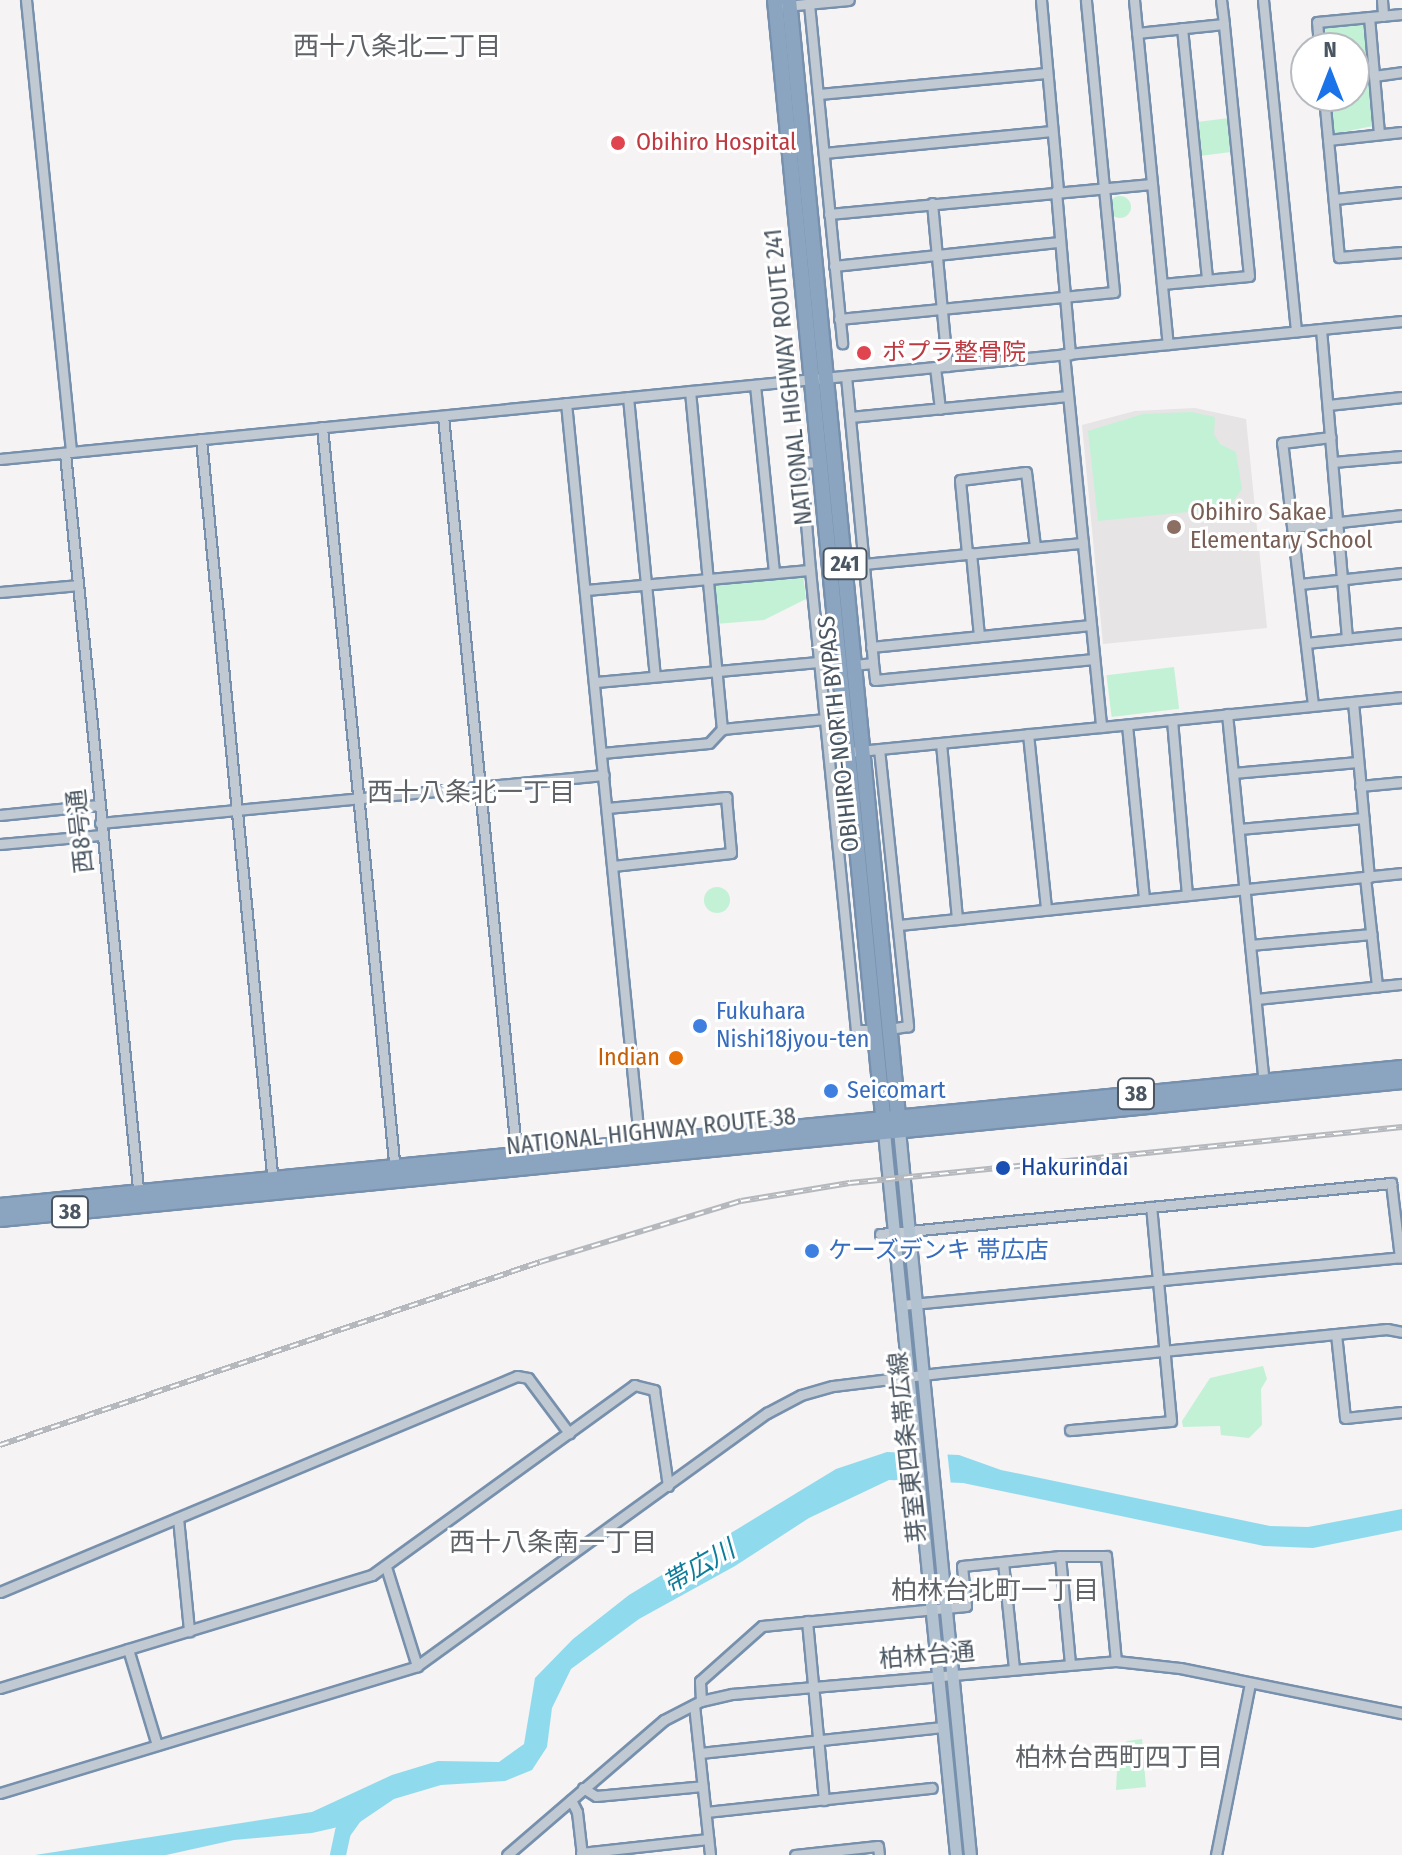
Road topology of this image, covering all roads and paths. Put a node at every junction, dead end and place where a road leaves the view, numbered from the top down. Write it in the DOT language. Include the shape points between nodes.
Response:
graph roads {
  1 [pos="26,0"];
  2 [pos="849,0"];
  3 [pos="1041,0"];
  4 [pos="1086,0"];
  5 [pos="1134,0"];
  6 [pos="1221,0"];
  7 [pos="1263,0"];
  8 [pos="1382,0"];
  9 [pos="782,3"];
  10 [pos="809,4"];
  11 [pos="1402,14"];
  12 [pos="1383,16"];
  13 [pos="1369,17"];
  14 [pos="1224,24"];
  15 [pos="1182,28"];
  16 [pos="1318,32"];
  17 [pos="1137,33"];
  18 [pos="1402,72"];
  19 [pos="1046,73"];
  20 [pos="1374,76"];
  21 [pos="819,94"];
  22 [pos="1325,112"];
  23 [pos="1052,131"];
  24 [pos="1402,132"];
  25 [pos="1379,134"];
  26 [pos="1328,140"];
  27 [pos="824,153"];
  28 [pos="1152,184"];
  29 [pos="1104,187"];
  30 [pos="1057,191"];
  31 [pos="1402,192"];
  32 [pos="1335,199"];
  33 [pos="932,203"];
  34 [pos="829,214"];
  35 [pos="1060,242"];
  36 [pos="1402,252"];
  37 [pos="936,255"];
  38 [pos="834,266"];
  39 [pos="1207,280"];
  40 [pos="1162,284"];
  41 [pos="837,296"];
  42 [pos="1065,296"];
  43 [pos="819,299"];
  44 [pos="942,308"];
  45 [pos="839,319"];
  46 [pos="1402,321"];
  47 [pos="1321,329"];
  48 [pos="1296,331"];
  49 [pos="842,343"];
  50 [pos="1168,344"];
  51 [pos="1067,354"];
  52 [pos="947,366"];
  53 [pos="935,367"];
  54 [pos="846,376"];
  55 [pos="819,379"];
  56 [pos="755,385"];
  57 [pos="690,391"];
  58 [pos="1068,396"];
  59 [pos="628,397"];
  60 [pos="1402,397"];
  61 [pos="566,403"];
  62 [pos="1328,405"];
  63 [pos="940,409"];
  64 [pos="443,416"];
  65 [pos="850,417"];
  66 [pos="322,427"];
  67 [pos="1331,437"];
  68 [pos="201,439"];
  69 [pos="68,452"];
  70 [pos="1402,456"];
  71 [pos="0,459"];
  72 [pos="820,462"];
  73 [pos="1333,462"];
  74 [pos="1402,515"];
  75 [pos="1337,522"];
  76 [pos="1295,527"];
  77 [pos="1083,543"];
  78 [pos="1035,546"];
  79 [pos="969,553"];
  80 [pos="863,564"];
  81 [pos="810,570"];
  82 [pos="774,573"];
  83 [pos="1402,573"];
  84 [pos="707,578"];
  85 [pos="1341,579"];
  86 [pos="646,584"];
  87 [pos="1300,584"];
  88 [pos="78,585"];
  89 [pos="585,590"];
  90 [pos="0,592"];
  91 [pos="1091,625"];
  92 [pos="1402,633"];
  93 [pos="979,636"];
  94 [pos="1347,639"];
  95 [pos="1306,643"];
  96 [pos="871,647"];
  97 [pos="1094,659"];
  98 [pos="819,662"];
  99 [pos="873,663"];
  100 [pos="855,665"];
  101 [pos="716,669"];
  102 [pos="655,675"];
  103 [pos="595,682"];
  104 [pos="1402,697"];
  105 [pos="1353,702"];
  106 [pos="1313,705"];
  107 [pos="1227,714"];
  108 [pos="826,719"];
  109 [pos="1172,720"];
  110 [pos="1127,725"];
  111 [pos="1101,727"];
  112 [pos="722,729"];
  113 [pos="1028,734"];
  114 [pos="941,743"];
  115 [pos="879,749"];
  116 [pos="856,752"];
  117 [pos="602,753"];
  118 [pos="829,754"];
  119 [pos="1358,762"];
  120 [pos="1233,773"];
  121 [pos="604,775"];
  122 [pos="1402,782"];
  123 [pos="483,786"];
  124 [pos="1360,786"];
  125 [pos="359,798"];
  126 [pos="98,805"];
  127 [pos="607,808"];
  128 [pos="236,810"];
  129 [pos="0,815"];
  130 [pos="1364,818"];
  131 [pos="100,823"];
  132 [pos="1239,829"];
  133 [pos="101,835"];
  134 [pos="0,844"];
  135 [pos="613,866"];
  136 [pos="1402,873"];
  137 [pos="1367,877"];
  138 [pos="1244,889"];
  139 [pos="1187,894"];
  140 [pos="1144,898"];
  141 [pos="1046,909"];
  142 [pos="957,919"];
  143 [pos="899,925"];
  144 [pos="1372,934"];
  145 [pos="1250,945"];
  146 [pos="1402,984"];
  147 [pos="1377,986"];
  148 [pos="1256,999"];
  149 [pos="882,1029"];
  150 [pos="1402,1068"];
  151 [pos="1402,1081"];
  152 [pos="1264,1088"];
  153 [pos="891,1124"];
  154 [pos="640,1149"];
  155 [pos="517,1161"];
  156 [pos="395,1172"];
  157 [pos="274,1185"];
  158 [pos="139,1199"];
  159 [pos="0,1206"];
  160 [pos="1151,1207"];
  161 [pos="0,1219"];
  162 [pos="911,1231"];
  163 [pos="894,1233"];
  164 [pos="880,1234"];
  165 [pos="1401,1257"];
  166 [pos="1157,1280"];
  167 [pos="917,1303"];
  168 [pos="901,1305"];
  169 [pos="1402,1332"];
  170 [pos="1336,1334"];
  171 [pos="1164,1352"];
  172 [pos="923,1374"];
  173 [pos="909,1376"];
  174 [pos="1402,1412"];
  175 [pos="1070,1430"];
  176 [pos="569,1433"];
  177 [pos="668,1486"];
  178 [pos="178,1518"];
  179 [pos="1060,1556"];
  180 [pos="1003,1562"];
  181 [pos="386,1567"];
  182 [pos="0,1592"];
  183 [pos="945,1608"];
  184 [pos="932,1609"];
  185 [pos="807,1621"];
  186 [pos="189,1631"];
  187 [pos="128,1649"];
  188 [pos="1116,1661"];
  189 [pos="1070,1664"];
  190 [pos="417,1666"];
  191 [pos="1014,1668"];
  192 [pos="951,1675"];
  193 [pos="938,1676"];
  194 [pos="1250,1683"];
  195 [pos="812,1686"];
  196 [pos="0,1688"];
  197 [pos="697,1703"];
  198 [pos="1402,1713"];
  199 [pos="943,1727"];
  200 [pos="818,1740"];
  201 [pos="157,1745"];
  202 [pos="700,1753"];
  203 [pos="703,1786"];
  204 [pos="583,1788"];
  205 [pos="932,1788"];
  206 [pos="0,1793"];
  207 [pos="571,1800"];
  208 [pos="824,1800"];
  209 [pos="706,1812"];
  210 [pos="708,1839"];
  211 [pos="582,1854"];
  212 [pos="507,1855"];
  213 [pos="710,1855"];
  214 [pos="795,1855"];
  215 [pos="879,1855"];
  216 [pos="956,1855"];
  217 [pos="970,1855"];
  218 [pos="1216,1855"];
  1 -- 69 [label="street, 西8号通"];
  2 -- 10 [label="street"];
  3 -- 19 [label="street"];
  4 -- 29 [label="street"];
  5 -- 17 [label="street"];
  6 -- 14 [label="street"];
  7 -- 48 [label="street"];
  8 -- 12 [label="street"];
  9 -- 10 [label="street"];
  9 -- 43 [label="highway, OBIHIRO-NORTH BYPASS / 241"];
  9 -- 55 [label="highway, NATIONAL HIGHWAY ROUTE 241 / 241"];
  10 -- 21 [label="street"];
  11 -- 12 [label="street"];
  12 -- 13 [label="street"];
  13 -- 16 [label="street" via="1317,22"];
  13 -- 20 [label="street"];
  14 -- 15 [label="street"];
  14 -- 39 [label="street" via="1249,276"];
  15 -- 17 [label="street"];
  15 -- 39 [label="street"];
  17 -- 28 [label="street"];
  18 -- 20 [label="street"];
  19 -- 21 [label="street"];
  19 -- 23 [label="street"];
  20 -- 25 [label="street"];
  21 -- 27 [label="street"];
  22 -- 26 [label="street"];
  23 -- 27 [label="street"];
  23 -- 30 [label="street"];
  24 -- 25 [label="street"];
  25 -- 26 [label="street"];
  26 -- 32 [label="street"];
  27 -- 34 [label="street"];
  28 -- 29 [label="street"];
  28 -- 40 [label="street"];
  29 -- 30 [label="street"];
  29 -- 42 [label="street" via="1114,292"];
  30 -- 33 [label="street"];
  30 -- 35 [label="street"];
  31 -- 32 [label="street"];
  32 -- 36 [label="street" via="1339,257"];
  33 -- 34 [label="street"];
  33 -- 37 [label="street"];
  34 -- 38 [label="street"];
  35 -- 37 [label="street"];
  35 -- 42 [label="street"];
  37 -- 38 [label="street"];
  37 -- 44 [label="street"];
  38 -- 41 [label="street"];
  39 -- 40 [label="street"];
  40 -- 50 [label="street"];
  41 -- 43 [label="street"];
  41 -- 45 [label="street"];
  42 -- 44 [label="street"];
  42 -- 51 [label="street"];
  43 -- 55 [label="highway, OBIHIRO-NORTH BYPASS / 241"];
  44 -- 45 [label="street"];
  44 -- 52 [label="street"];
  45 -- 49 [label="street"];
  46 -- 47 [label="street"];
  47 -- 48 [label="street"];
  47 -- 62 [label="street"];
  48 -- 50 [label="street"];
  50 -- 51 [label="street"];
  51 -- 52 [label="street"];
  51 -- 58 [label="street"];
  52 -- 53 [label="street"];
  53 -- 54 [label="street"];
  53 -- 63 [label="street"];
  54 -- 55 [label="street"];
  54 -- 65 [label="street"];
  55 -- 56 [label="street"];
  55 -- 72 [label="highway, NATIONAL HIGHWAY ROUTE 241 / 241"];
  55 -- 100 [label="highway, OBIHIRO-NORTH BYPASS / 241"];
  56 -- 57 [label="street"];
  56 -- 82 [label="street"];
  57 -- 59 [label="street"];
  57 -- 84 [label="street"];
  58 -- 63 [label="street"];
  58 -- 77 [label="street"];
  59 -- 61 [label="street"];
  59 -- 86 [label="street"];
  60 -- 62 [label="street"];
  61 -- 64 [label="street"];
  61 -- 89 [label="street"];
  62 -- 67 [label="street"];
  63 -- 65 [label="street"];
  64 -- 66 [label="street"];
  64 -- 123 [label="street"];
  65 -- 80 [label="street"];
  66 -- 68 [label="street"];
  66 -- 125 [label="street"];
  67 -- 73 [label="street"];
  67 -- 76 [label="street" via="1282,443"];
  68 -- 69 [label="street"];
  68 -- 128 [label="street"];
  69 -- 71 [label="street"];
  69 -- 88 [label="street, 西8号通"];
  70 -- 73 [label="street"];
  72 -- 81 [label="street" via="801,463"];
  72 -- 116 [label="highway, NATIONAL HIGHWAY ROUTE 241 / 241"];
  73 -- 75 [label="street"];
  74 -- 75 [label="street"];
  75 -- 76 [label="street"];
  75 -- 85 [label="street"];
  76 -- 87 [label="street"];
  77 -- 78 [label="street"];
  77 -- 91 [label="street"];
  78 -- 79 [label="street"];
  78 -- 79 [label="street" via="1026,472 960,480"];
  79 -- 80 [label="street"];
  79 -- 93 [label="street"];
  80 -- 96 [label="street"];
  81 -- 82 [label="street"];
  81 -- 98 [label="street"];
  82 -- 84 [label="street"];
  83 -- 85 [label="street"];
  84 -- 86 [label="street"];
  84 -- 101 [label="street"];
  85 -- 87 [label="street"];
  85 -- 94 [label="street"];
  86 -- 89 [label="street"];
  86 -- 102 [label="street"];
  87 -- 95 [label="street"];
  88 -- 90 [label="street"];
  88 -- 126 [label="street, 西8号通"];
  89 -- 103 [label="street"];
  91 -- 93 [label="street"];
  91 -- 97 [label="street"];
  92 -- 94 [label="street"];
  93 -- 96 [label="street"];
  94 -- 95 [label="street"];
  95 -- 106 [label="street"];
  96 -- 99 [label="street"];
  97 -- 99 [label="street" via="875,680"];
  97 -- 111 [label="street"];
  98 -- 101 [label="street"];
  98 -- 108 [label="street"];
  99 -- 100 [label="street"];
  100 -- 116 [label="highway, OBIHIRO-NORTH BYPASS / 241"];
  101 -- 102 [label="street"];
  101 -- 112 [label="street"];
  102 -- 103 [label="street"];
  103 -- 117 [label="street"];
  104 -- 105 [label="street"];
  105 -- 106 [label="street"];
  105 -- 119 [label="street"];
  106 -- 107 [label="street"];
  107 -- 109 [label="street"];
  107 -- 120 [label="street"];
  108 -- 112 [label="street"];
  108 -- 118 [label="street"];
  109 -- 110 [label="street"];
  109 -- 139 [label="street"];
  110 -- 111 [label="street"];
  110 -- 140 [label="street"];
  111 -- 113 [label="street"];
  112 -- 117 [label="street" via="709,743"];
  113 -- 114 [label="street"];
  113 -- 141 [label="street"];
  114 -- 115 [label="street"];
  114 -- 142 [label="street"];
  115 -- 116 [label="street"];
  115 -- 143 [label="street"];
  116 -- 118 [label="street"];
  116 -- 149 [label="highway, NATIONAL HIGHWAY ROUTE 241 / 241"];
  117 -- 121 [label="street"];
  118 -- 149 [label="street" via="856,1030"];
  119 -- 120 [label="street"];
  119 -- 124 [label="street"];
  120 -- 132 [label="street"];
  121 -- 123 [label="street"];
  121 -- 127 [label="street"];
  122 -- 124 [label="street"];
  123 -- 125 [label="street"];
  123 -- 155 [label="street"];
  124 -- 130 [label="street"];
  125 -- 128 [label="street"];
  125 -- 156 [label="street"];
  126 -- 129 [label="street"];
  126 -- 131 [label="street, 西8号通"];
  127 -- 135 [label="street"];
  127 -- 135 [label="street" via="726,797 731,853"];
  128 -- 131 [label="street"];
  128 -- 157 [label="street"];
  130 -- 132 [label="street"];
  130 -- 137 [label="street"];
  131 -- 133 [label="street, 西8号通"];
  132 -- 138 [label="street"];
  133 -- 134 [label="street"];
  133 -- 158 [label="street, 西8号通"];
  135 -- 154 [label="street"];
  136 -- 137 [label="street"];
  137 -- 138 [label="street"];
  137 -- 144 [label="street"];
  138 -- 139 [label="street"];
  138 -- 145 [label="street"];
  139 -- 140 [label="street"];
  140 -- 141 [label="street"];
  141 -- 142 [label="street"];
  142 -- 143 [label="street"];
  143 -- 149 [label="street" via="908,1026"];
  144 -- 145 [label="street"];
  144 -- 147 [label="street"];
  145 -- 148 [label="street"];
  146 -- 147 [label="street"];
  147 -- 148 [label="street"];
  148 -- 152 [label="street"];
  149 -- 153 [label="highway, NATIONAL HIGHWAY ROUTE 241 / 241"];
  150 -- 152 [label="highway, NATIONAL HIGHWAY ROUTE 38 / 38"];
  151 -- 152 [label="highway, NATIONAL HIGHWAY ROUTE 38 / 38"];
  152 -- 153 [label="highway, NATIONAL HIGHWAY ROUTE 38 / 38"];
  153 -- 154 [label="highway, NATIONAL HIGHWAY ROUTE 38 / 38"];
  153 -- 162 [label="main road, 芽室東四条帯広線"];
  153 -- 163 [label="main road, 芽室東四条帯広線"];
  154 -- 155 [label="highway, NATIONAL HIGHWAY ROUTE 38 / 38"];
  155 -- 156 [label="highway, NATIONAL HIGHWAY ROUTE 38 / 38"];
  156 -- 157 [label="highway, NATIONAL HIGHWAY ROUTE 38 / 38"];
  157 -- 158 [label="highway, NATIONAL HIGHWAY ROUTE 38 / 38"];
  158 -- 159 [label="highway, NATIONAL HIGHWAY ROUTE 38 / 38"];
  158 -- 161 [label="highway, NATIONAL HIGHWAY ROUTE 38 / 38"];
  160 -- 162 [label="street"];
  160 -- 165 [label="street" via="1391,1183"];
  160 -- 166 [label="street"];
  162 -- 163 [label="street"];
  162 -- 167 [label="main road, 芽室東四条帯広線"];
  163 -- 164 [label="street"];
  163 -- 168 [label="main road, 芽室東四条帯広線"];
  165 -- 166 [label="street"];
  166 -- 167 [label="street"];
  166 -- 171 [label="street"];
  167 -- 168 [label="street"];
  167 -- 172 [label="main road, 芽室東四条帯広線"];
  168 -- 173 [label="main road, 芽室東四条帯広線"];
  169 -- 170 [label="street"];
  170 -- 171 [label="street"];
  170 -- 174 [label="street" via="1345,1418"];
  171 -- 172 [label="street"];
  171 -- 175 [label="street" via="1171,1421"];
  172 -- 173 [label="street"];
  172 -- 183 [label="main road, 芽室東四条帯広線"];
  173 -- 177 [label="street" via="801,1395 767,1413"];
  173 -- 184 [label="main road, 芽室東四条帯広線"];
  176 -- 177 [label="street" via="634,1385 650,1385"];
  176 -- 178 [label="street" via="528,1378 517,1376"];
  176 -- 181 [label="street"];
  177 -- 190 [label="street"];
  178 -- 182 [label="street"];
  178 -- 186 [label="street"];
  179 -- 180 [label="street"];
  179 -- 188 [label="street" via="1106,1556"];
  179 -- 189 [label="street"];
  180 -- 183 [label="street" via="962,1566 966,1606"];
  180 -- 191 [label="street"];
  181 -- 186 [label="street"];
  181 -- 190 [label="street"];
  183 -- 184 [label="street"];
  183 -- 192 [label="main road, 芽室東四条帯広線"];
  184 -- 185 [label="street"];
  184 -- 193 [label="main road, 芽室東四条帯広線"];
  185 -- 195 [label="street"];
  185 -- 197 [label="street" via="753,1631 700,1681"];
  186 -- 187 [label="street"];
  187 -- 196 [label="street"];
  187 -- 201 [label="street"];
  188 -- 189 [label="street, 柏林台通"];
  188 -- 194 [label="street, 柏林台通"];
  189 -- 191 [label="street, 柏林台通"];
  190 -- 201 [label="street"];
  191 -- 192 [label="street, 柏林台通"];
  192 -- 193 [label="street, 柏林台通"];
  192 -- 217 [label="main road, 芽室東四条帯広線"];
  193 -- 195 [label="street, 柏林台通"];
  193 -- 199 [label="main road, 芽室東四条帯広線"];
  194 -- 198 [label="street, 柏林台通"];
  194 -- 218 [label="street"];
  195 -- 197 [label="street, 柏林台通"];
  195 -- 200 [label="street"];
  197 -- 202 [label="street"];
  197 -- 204 [label="street, 柏林台通" via="664,1720"];
  199 -- 200 [label="street"];
  199 -- 216 [label="main road, 芽室東四条帯広線"];
  200 -- 202 [label="street"];
  200 -- 208 [label="street"];
  201 -- 206 [label="street"];
  202 -- 203 [label="street"];
  203 -- 204 [label="street" via="596,1796"];
  203 -- 209 [label="street"];
  204 -- 207 [label="street, 柏林台通"];
  205 -- 208 [label="street"];
  207 -- 211 [label="street"];
  207 -- 212 [label="street, 柏林台通"];
  208 -- 209 [label="street"];
  209 -- 210 [label="street"];
  210 -- 211 [label="street"];
  210 -- 213 [label="street"];
  214 -- 215 [label="street" via="878,1846"];
}
